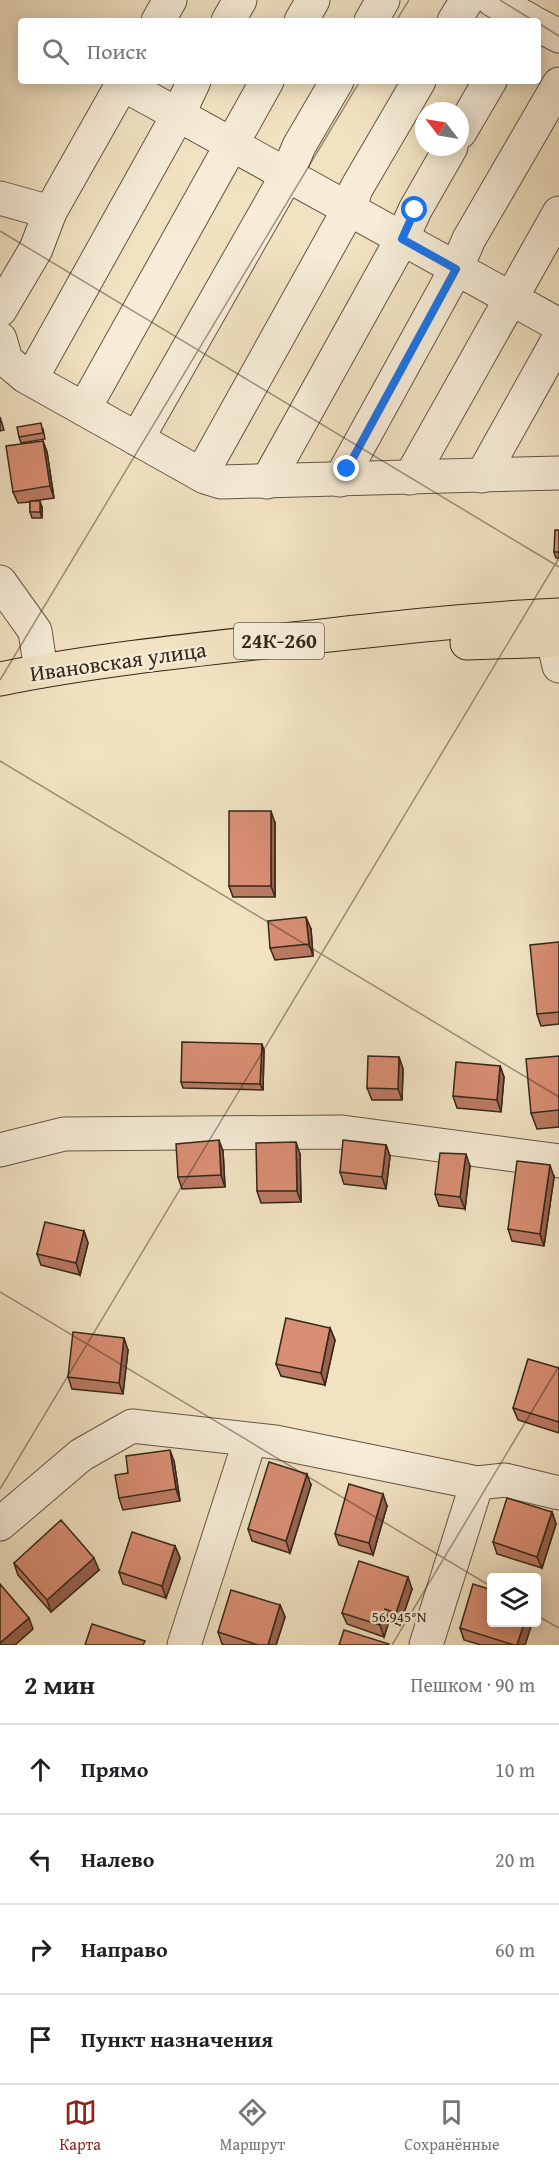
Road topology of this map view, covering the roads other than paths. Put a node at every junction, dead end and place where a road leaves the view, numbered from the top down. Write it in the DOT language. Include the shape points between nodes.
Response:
graph roads {
  1 [pos="170,0"];
  2 [pos="240,0"];
  3 [pos="313,0"];
  4 [pos="383,0"];
  5 [pos="467,0"];
  6 [pos="493,0"];
  7 [pos="160,18"];
  8 [pos="230,18"];
  9 [pos="303,18"];
  10 [pos="373,18"];
  11 [pos="456,18"];
  12 [pos="525,18"];
  13 [pos="541,27"];
  14 [pos="559,36"];
  15 [pos="122,84"];
  16 [pos="127,84"];
  17 [pos="192,84"];
  18 [pos="265,84"];
  19 [pos="335,84"];
  20 [pos="417,84"];
  21 [pos="488,84"];
  22 [pos="559,84"];
  23 [pos="178,115"];
  24 [pos="469,117"];
  25 [pos="231,144"];
  26 [pos="447,156"];
  27 [pos="287,175"];
  28 [pos="0,198"];
  29 [pos="349,209"];
  30 [pos="50,212"];
  31 [pos="559,213"];
  32 [pos="402,239"];
  33 [pos="456,269"];
  34 [pos="511,299"];
  35 [pos="0,310"];
  36 [pos="559,325"];
  37 [pos="559,338"];
  38 [pos="0,339"];
  39 [pos="31,379"];
  40 [pos="84,409"];
  41 [pos="137,438"];
  42 [pos="558,472"];
  43 [pos="201,475"];
  44 [pos="482,476"];
  45 [pos="410,478"];
  46 [pos="340,480"];
  47 [pos="267,482"];
  48 [pos="0,582"];
  49 [pos="558,640"];
  50 [pos="41,670"];
  51 [pos="0,679"];
  52 [pos="0,690"];
  53 [pos="0,1150"];
  54 [pos="559,1161"];
  55 [pos="250,1440"];
  56 [pos="477,1483"];
  57 [pos="559,1493"];
  58 [pos="0,1524"];
  59 [pos="184,1645"];
  60 [pos="426,1645"];
  1 -- 7 [label="street"];
  2 -- 8 [label="street"];
  3 -- 9 [label="street"];
  4 -- 10 [label="street"];
  5 -- 11 [label="street"];
  6 -- 12 [label="street"];
  13 -- 14 [label="street"];
  15 -- 30 [label="street"];
  16 -- 23 [label="street"];
  17 -- 23 [label="street"];
  18 -- 25 [label="street"];
  19 -- 27 [label="street"];
  20 -- 29 [label="street" via="356,189"];
  21 -- 24 [label="street"];
  22 -- 33 [label="street" via="469,239"];
  23 -- 25 [label="street"];
  23 -- 39 [label="street"];
  25 -- 27 [label="street"];
  25 -- 40 [label="street"];
  26 -- 32 [label="street"];
  27 -- 29 [label="street"];
  27 -- 41 [label="street"];
  28 -- 30 [label="street"];
  29 -- 32 [label="street"];
  29 -- 43 [label="street"];
  30 -- 35 [label="street" via="36,249"];
  31 -- 34 [label="street"];
  32 -- 33 [label="street"];
  32 -- 47 [label="street"];
  33 -- 34 [label="street"];
  33 -- 46 [label="street"];
  34 -- 36 [label="street"];
  34 -- 45 [label="street"];
  37 -- 44 [label="street"];
  38 -- 39 [label="street" via="6,360"];
  39 -- 40 [label="street"];
  40 -- 41 [label="street"];
  41 -- 43 [label="street"];
  42 -- 44 [label="street"];
  43 -- 47 [label="street" via="221,482"];
  44 -- 45 [label="street"];
  45 -- 46 [label="street"];
  46 -- 47 [label="street"];
  48 -- 50 [label="street" via="35,631"];
  49 -- 50 [label="main road, Ивановская улица / 24К-260" via="400,627"];
  49 -- 52 [label="main road, 24К-260" via="258,655"];
  50 -- 51 [label="main road, Ивановская улица / 24К-260"];
  53 -- 54 [label="street" via="64,1134 342,1132"];
  55 -- 56 [label="street"];
  55 -- 58 [label="street" via="132,1426 81,1455"];
  55 -- 59 [label="street"];
  56 -- 57 [label="street" via="505,1480"];
  56 -- 60 [label="street"];
}
